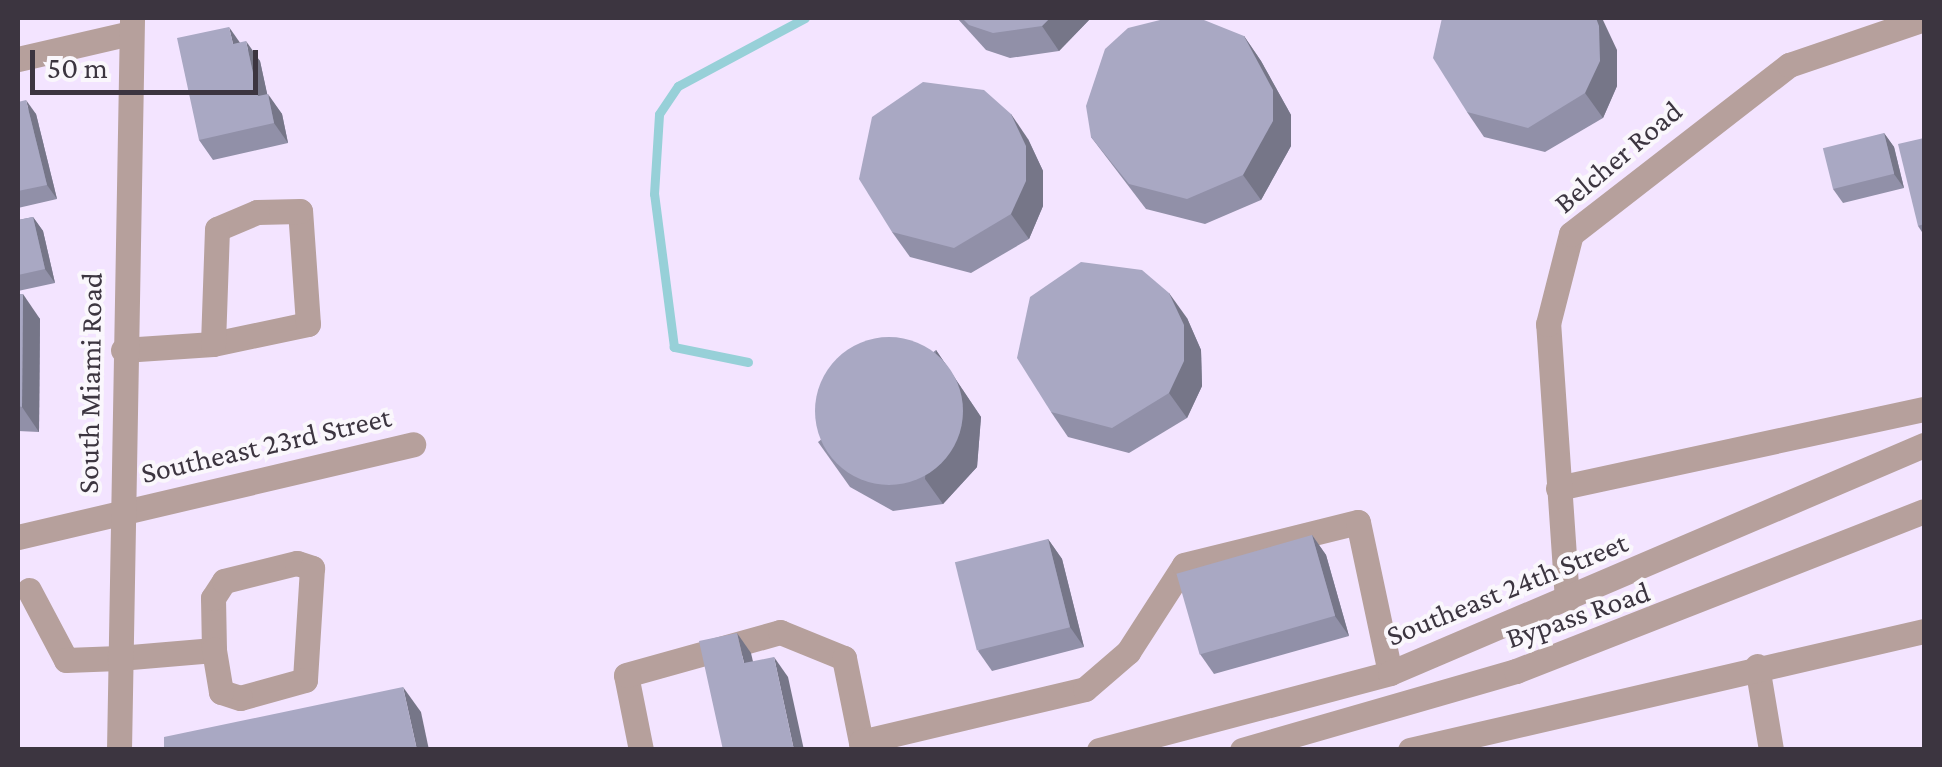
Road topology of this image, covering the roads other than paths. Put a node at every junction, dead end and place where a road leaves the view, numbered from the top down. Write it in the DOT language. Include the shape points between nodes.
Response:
graph roads {
  1 [pos="1924,19"];
  2 [pos="131,25"];
  3 [pos="18,59"];
  4 [pos="213,344"];
  5 [pos="123,350"];
  6 [pos="1924,409"];
  7 [pos="413,444"];
  8 [pos="1924,445"];
  9 [pos="1558,488"];
  10 [pos="1924,511"];
  11 [pos="119,512"];
  12 [pos="18,537"];
  13 [pos="30,590"];
  14 [pos="1567,600"];
  15 [pos="1924,631"];
  16 [pos="214,650"];
  17 [pos="119,658"];
  18 [pos="1757,666"];
  19 [pos="1390,673"];
  20 [pos="1171,741"];
  21 [pos="862,746"];
  22 [pos="119,750"];
  23 [pos="641,750"];
  24 [pos="1099,750"];
  25 [pos="1242,750"];
  26 [pos="1410,750"];
  27 [pos="1771,750"];
  1 -- 9 [label="street, Belcher Road" via="1789,65 1570,234 1548,324"];
  2 -- 3 [label="street"];
  2 -- 5 [label="street, South Miami Road"];
  4 -- 4 [label="street" via="308,324 300,210 257,212 217,229"];
  4 -- 5 [label="street"];
  5 -- 11 [label="street, South Miami Road"];
  6 -- 9 [label="street"];
  7 -- 11 [label="street, Southeast 23rd Street"];
  8 -- 14 [label="street, Southeast 24th Street"];
  9 -- 14 [label="street, Belcher Road"];
  10 -- 25 [label="street, Bypass Road" via="1534,665"];
  11 -- 12 [label="street, Southeast 23rd Street"];
  11 -- 17 [label="street, South Miami Road"];
  13 -- 17 [label="street" via="66,660"];
  14 -- 19 [label="street, Southeast 24th Street"];
  15 -- 18 [label="street"];
  16 -- 16 [label="street" via="213,598 224,581 298,563 312,568 305,680 240,698 221,692"];
  16 -- 17 [label="street"];
  17 -- 22 [label="street, South Miami Road"];
  18 -- 26 [label="street"];
  18 -- 27 [label="street"];
  19 -- 20 [label="street, Southeast 24th Street"];
  19 -- 21 [label="street" via="1358,522 1184,565 1128,652 1085,689"];
  20 -- 24 [label="street, Southeast 24th Street"];
  21 -- 23 [label="street" via="844,658 780,632 626,675"];
}
